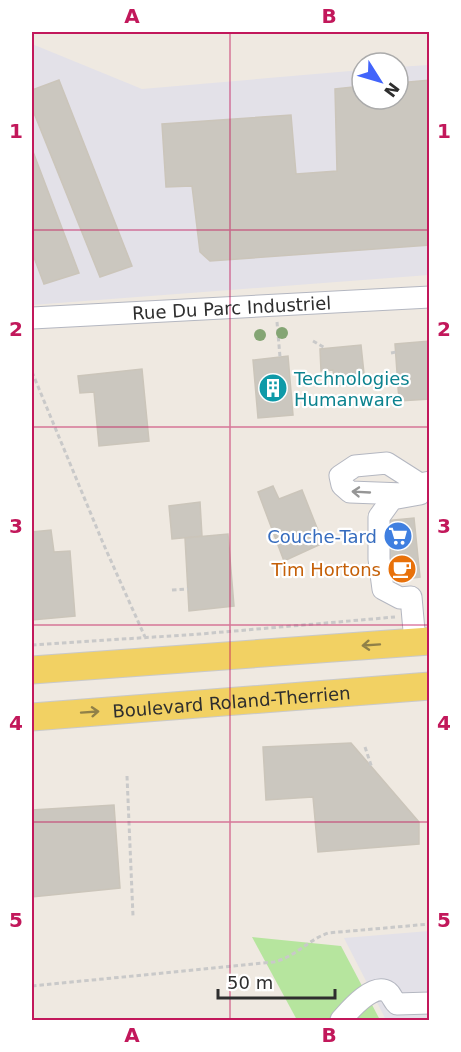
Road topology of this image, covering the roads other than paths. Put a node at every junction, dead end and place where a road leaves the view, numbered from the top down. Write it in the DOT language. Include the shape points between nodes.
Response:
graph roads {
  1 [pos="429,297"];
  2 [pos="32,318"];
  3 [pos="425,488"];
  4 [pos="422,642"];
  5 [pos="32,670"];
  6 [pos="429,686"];
  7 [pos="32,717"];
  8 [pos="429,1003"];
  9 [pos="341,1020"];
  1 -- 2 [label="street, Rue Du Parc Industriel"];
  3 -- 4 [label="street, one-way" via="392,499 379,517 383,589 400,598 411,597"];
  4 -- 5 [label="main road, one-way"];
  7 -- 6 [label="main road, Boulevard Roland-Therrien, one-way"];
  8 -- 9 [label="street" via="397,1004 381,990 361,999"];
}
